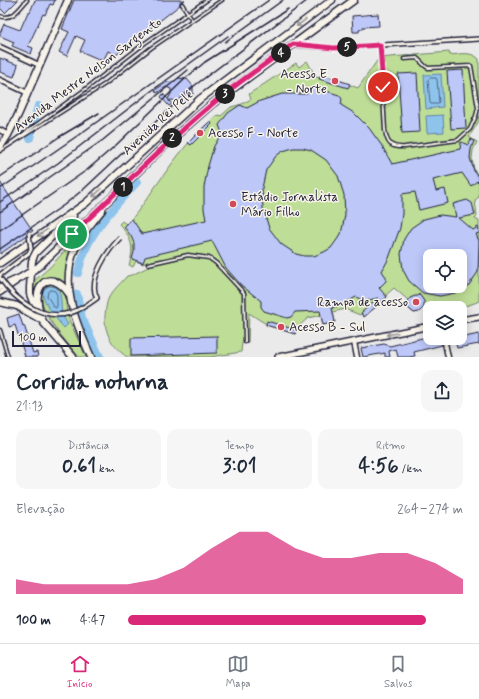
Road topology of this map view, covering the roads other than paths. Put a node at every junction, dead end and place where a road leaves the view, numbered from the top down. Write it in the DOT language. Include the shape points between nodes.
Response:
graph roads {
  1 [pos="27,0"];
  2 [pos="68,0"];
  3 [pos="207,0"];
  4 [pos="222,0"];
  5 [pos="332,0"];
  6 [pos="354,0"];
  7 [pos="182,4"];
  8 [pos="187,13"];
  9 [pos="0,16"];
  10 [pos="192,20"];
  11 [pos="479,39"];
  12 [pos="293,44"];
  13 [pos="380,45"];
  14 [pos="0,47"];
  15 [pos="404,59"];
  16 [pos="39,65"];
  17 [pos="0,80"];
  18 [pos="28,93"];
  19 [pos="478,108"];
  20 [pos="167,129"];
  21 [pos="0,130"];
  22 [pos="8,135"];
  23 [pos="167,144"];
  24 [pos="0,147"];
  25 [pos="0,151"];
  26 [pos="114,195"];
  27 [pos="86,203"];
  28 [pos="29,234"];
  29 [pos="120,238"];
  30 [pos="0,263"];
  31 [pos="148,264"];
  32 [pos="31,272"];
  33 [pos="0,275"];
  34 [pos="0,278"];
  35 [pos="20,278"];
  36 [pos="0,287"];
  37 [pos="0,293"];
  38 [pos="70,295"];
  39 [pos="0,302"];
  40 [pos="479,317"];
  41 [pos="467,319"];
  42 [pos="44,323"];
  43 [pos="423,327"];
  44 [pos="0,330"];
  45 [pos="245,342"];
  46 [pos="354,342"];
  47 [pos="445,345"];
  48 [pos="8,357"];
  49 [pos="73,357"];
  50 [pos="91,357"];
  51 [pos="278,357"];
  52 [pos="357,357"];
  53 [pos="448,357"];
  1 -- 9 [label="lane" via="11,16"];
  2 -- 16 [label="main road"];
  3 -- 8 [label="lane, Avenida Mestre Nelson Sargento"];
  4 -- 10 [label="lane, Avenida Mestre Nelson Sargento"];
  5 -- 20 [label="main road, Avenida Rei Pelé, one-way" via="205,95"];
  6 -- 12 [label="main road, Avenida Rei Pelé"];
  7 -- 8 [label="lane"];
  8 -- 10 [label="lane"];
  8 -- 25 [label="lane, Avenida Mestre Nelson Sargento"];
  10 -- 25 [label="lane, Avenida Mestre Nelson Sargento" via="105,84"];
  11 -- 13 [label="street"];
  12 -- 13 [label="street" via="334,48"];
  12 -- 23 [label="main road, Avenida Rei Pelé" via="212,104"];
  13 -- 19 [label="lane" via="385,130 390,145 397,148 458,140 470,128"];
  14 -- 16 [label="street"];
  15 -- 19 [label="lane" via="416,58 428,68 471,66"];
  16 -- 18 [label="main road"];
  17 -- 18 [label="street"];
  18 -- 22 [label="main road"];
  20 -- 23 [label="main road"];
  20 -- 27 [label="main road, Avenida Rei Pelé, one-way"];
  21 -- 22 [label="street"];
  22 -- 24 [label="main road"];
  23 -- 26 [label="main road, Avenida Rei Pelé"];
  26 -- 32 [label="main road, Avenida Rei Pelé"];
  26 -- 38 [label="main road" via="74,250 69,276"];
  27 -- 30 [label="main road, Avenida Rei Pelé, one-way"];
  27 -- 32 [label="main road" via="35,253"];
  28 -- 33 [label="street, bridge" via="31,251"];
  29 -- 34 [label="street, bridge" via="99,268 94,288 97,298 74,312 58,315 36,310 9,291"];
  31 -- 45 [label="lane" via="188,255 208,258 216,263 244,293"];
  32 -- 35 [label="main road, Avenida Rei Pelé"];
  32 -- 42 [label="main road" via="30,294"];
  35 -- 36 [label="main road, Avenida Rei Pelé"];
  35 -- 37 [label="street, Avenida Rei Pelé"];
  38 -- 42 [label="main road" via="55,281 42,284 38,292 38,301"];
  38 -- 50 [label="main road" via="73,315"];
  39 -- 42 [label="main road" via="14,304"];
  40 -- 41 [label="street"];
  42 -- 49 [label="main road"];
  43 -- 46 [label="street, one-way"];
  44 -- 48 [label="lane"];
  46 -- 51 [label="street"];
  46 -- 52 [label="street"];
  47 -- 53 [label="street"];
}
